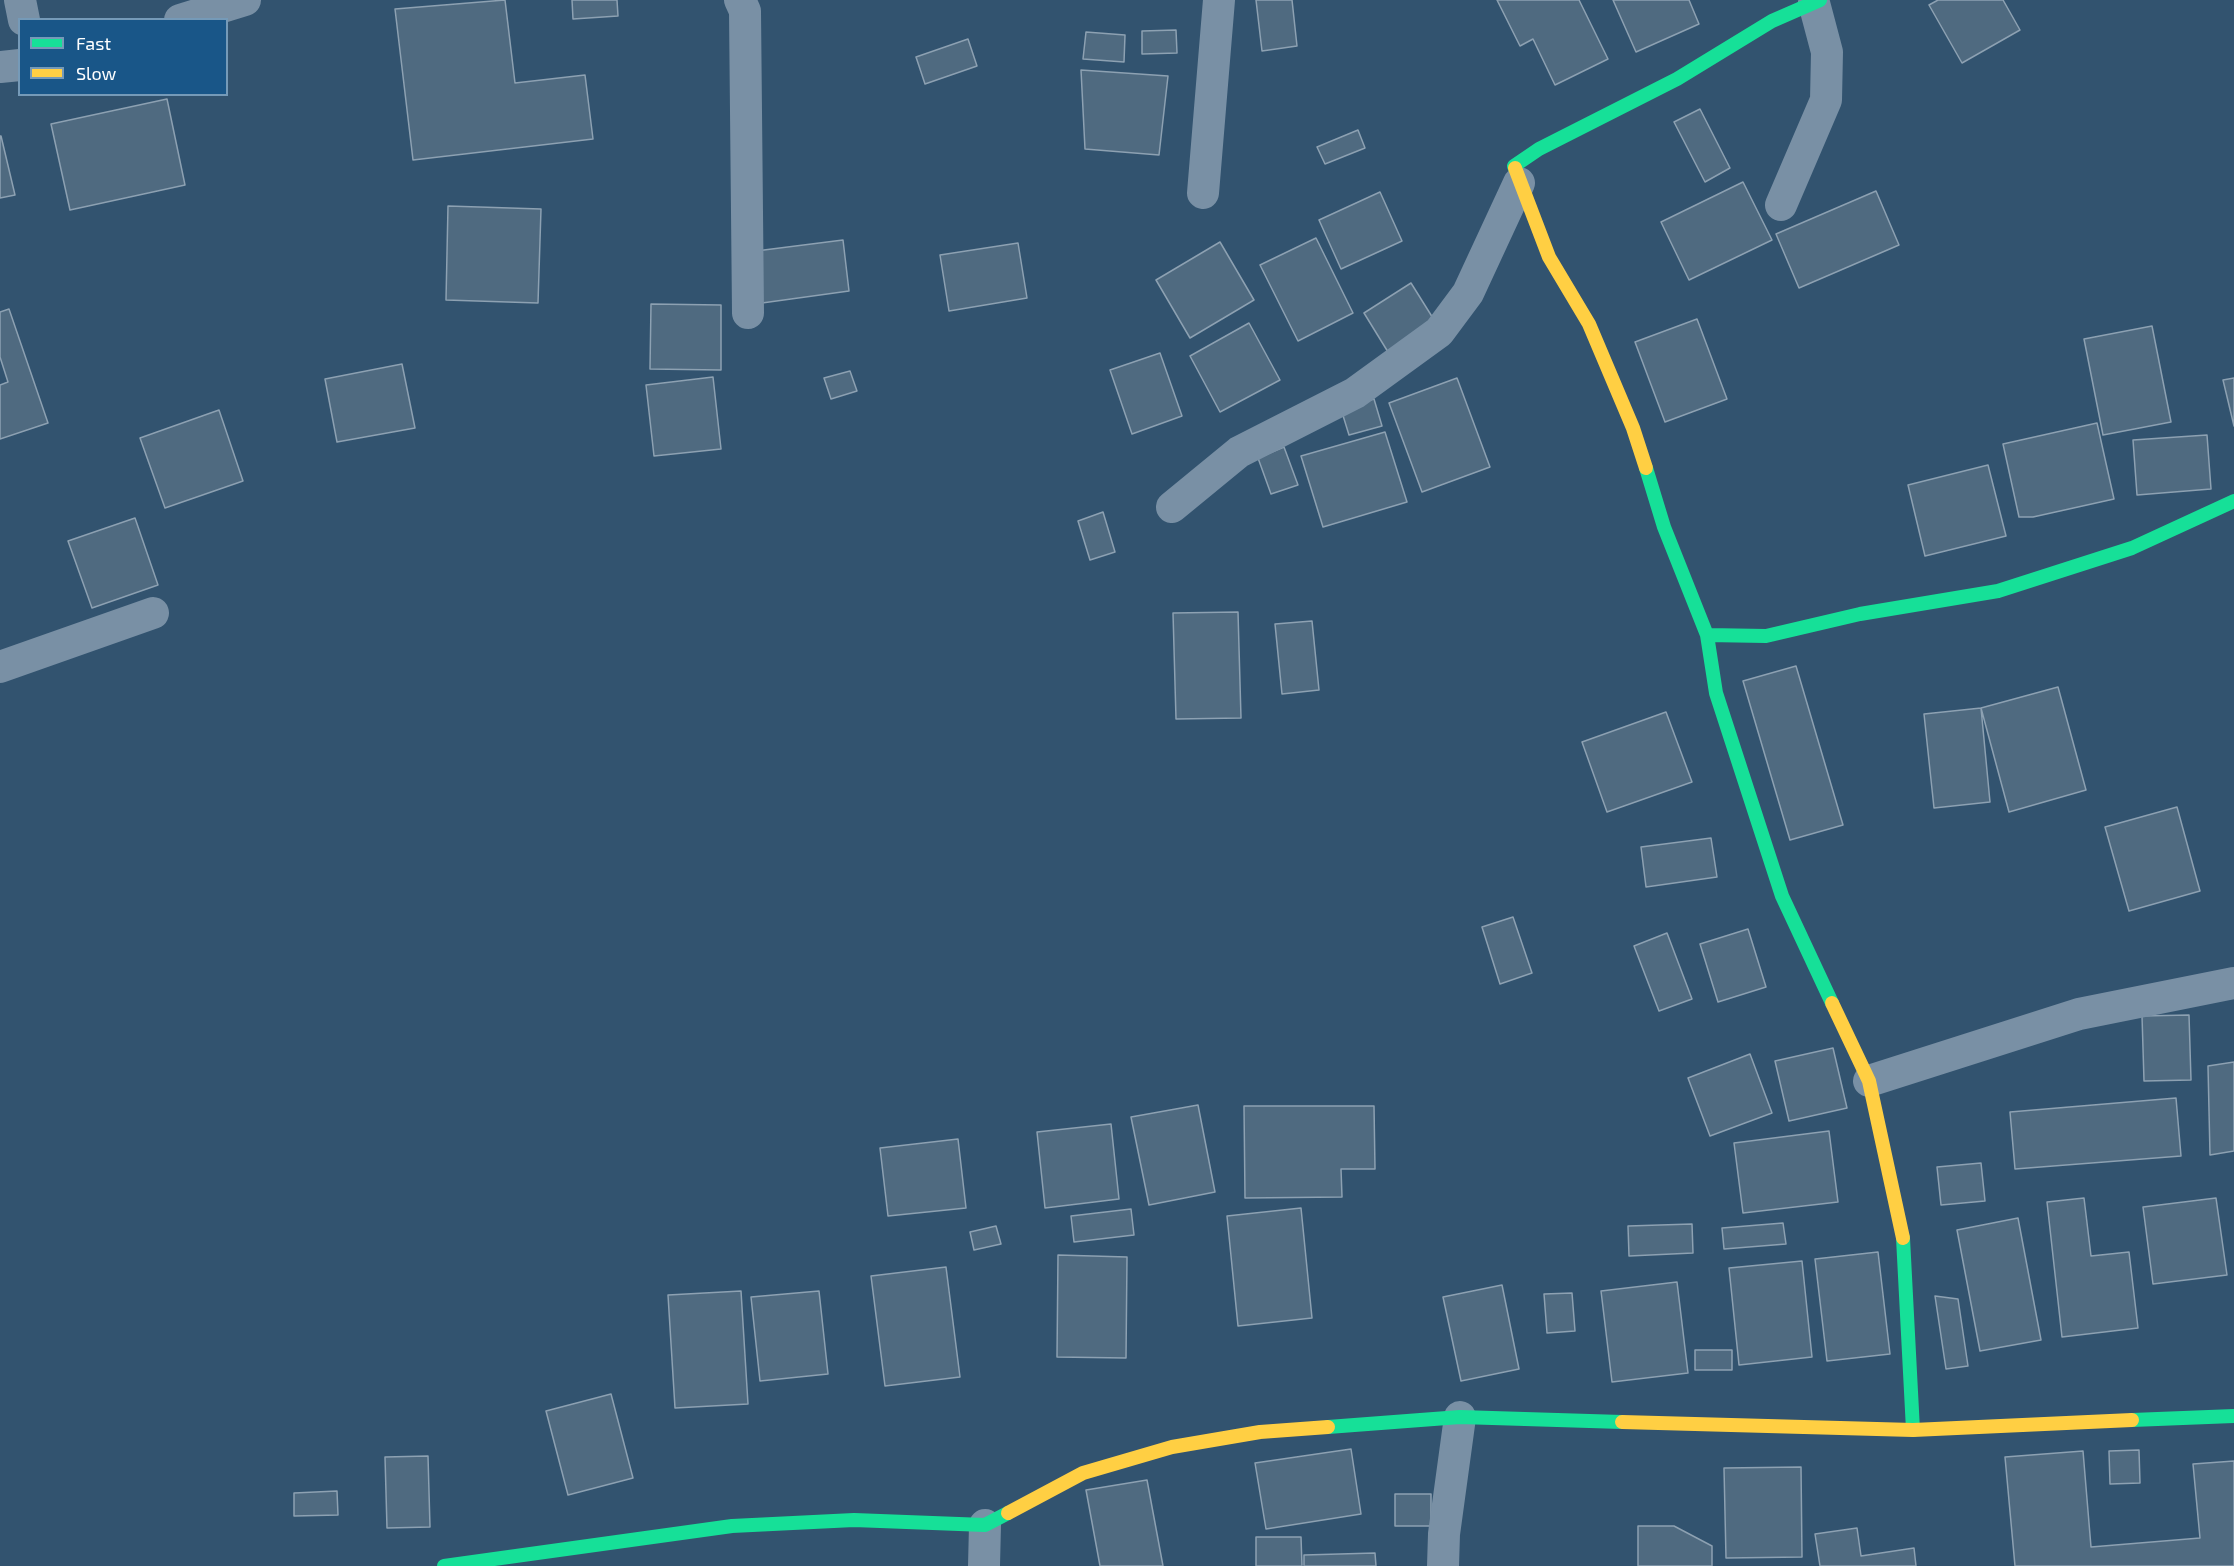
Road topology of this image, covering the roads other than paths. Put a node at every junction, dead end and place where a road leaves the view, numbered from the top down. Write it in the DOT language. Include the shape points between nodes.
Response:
graph roads {
  1 [pos="20,0"];
  2 [pos="245,0"];
  3 [pos="740,0"];
  4 [pos="1219,0"];
  5 [pos="1817,1"];
  6 [pos="24,18"];
  7 [pos="186,18"];
  8 [pos="18,65"];
  9 [pos="0,67"];
  10 [pos="1519,183"];
  11 [pos="1203,193"];
  12 [pos="1781,205"];
  13 [pos="748,313"];
  14 [pos="2234,501"];
  15 [pos="1172,507"];
  16 [pos="153,613"];
  17 [pos="1707,635"];
  18 [pos="0,667"];
  19 [pos="2234,983"];
  20 [pos="1869,1081"];
  21 [pos="2234,1416"];
  22 [pos="1460,1417"];
  23 [pos="1913,1430"];
  24 [pos="985,1524"];
  25 [pos="444,1566"];
  26 [pos="984,1566"];
  27 [pos="1443,1566"];
  1 -- 6 [label="street"];
  2 -- 7 [label="street"];
  3 -- 13 [label="street" via="745,10"];
  4 -- 11 [label="street"];
  5 -- 10 [label="street" via="1772,21 1677,79 1539,149 1514,166"];
  5 -- 12 [label="street" via="1827,52 1826,100"];
  8 -- 9 [label="street"];
  10 -- 15 [label="street" via="1468,293 1438,332 1355,393 1239,452"];
  10 -- 17 [label="street" via="1550,257 1589,324 1633,428 1664,527"];
  14 -- 17 [label="street" via="2132,548 1998,591 1860,614 1766,636"];
  16 -- 18 [label="street"];
  17 -- 20 [label="street" via="1716,693 1782,896"];
  19 -- 20 [label="street" via="2079,1014"];
  20 -- 23 [label="street" via="1902,1225"];
  21 -- 23 [label="street"];
  22 -- 23 [label="street"];
  22 -- 24 [label="street" via="1260,1432 1172,1447 1083,1473"];
  22 -- 27 [label="street"];
  24 -- 25 [label="street" via="854,1520 732,1526"];
  24 -- 26 [label="street"];
}
